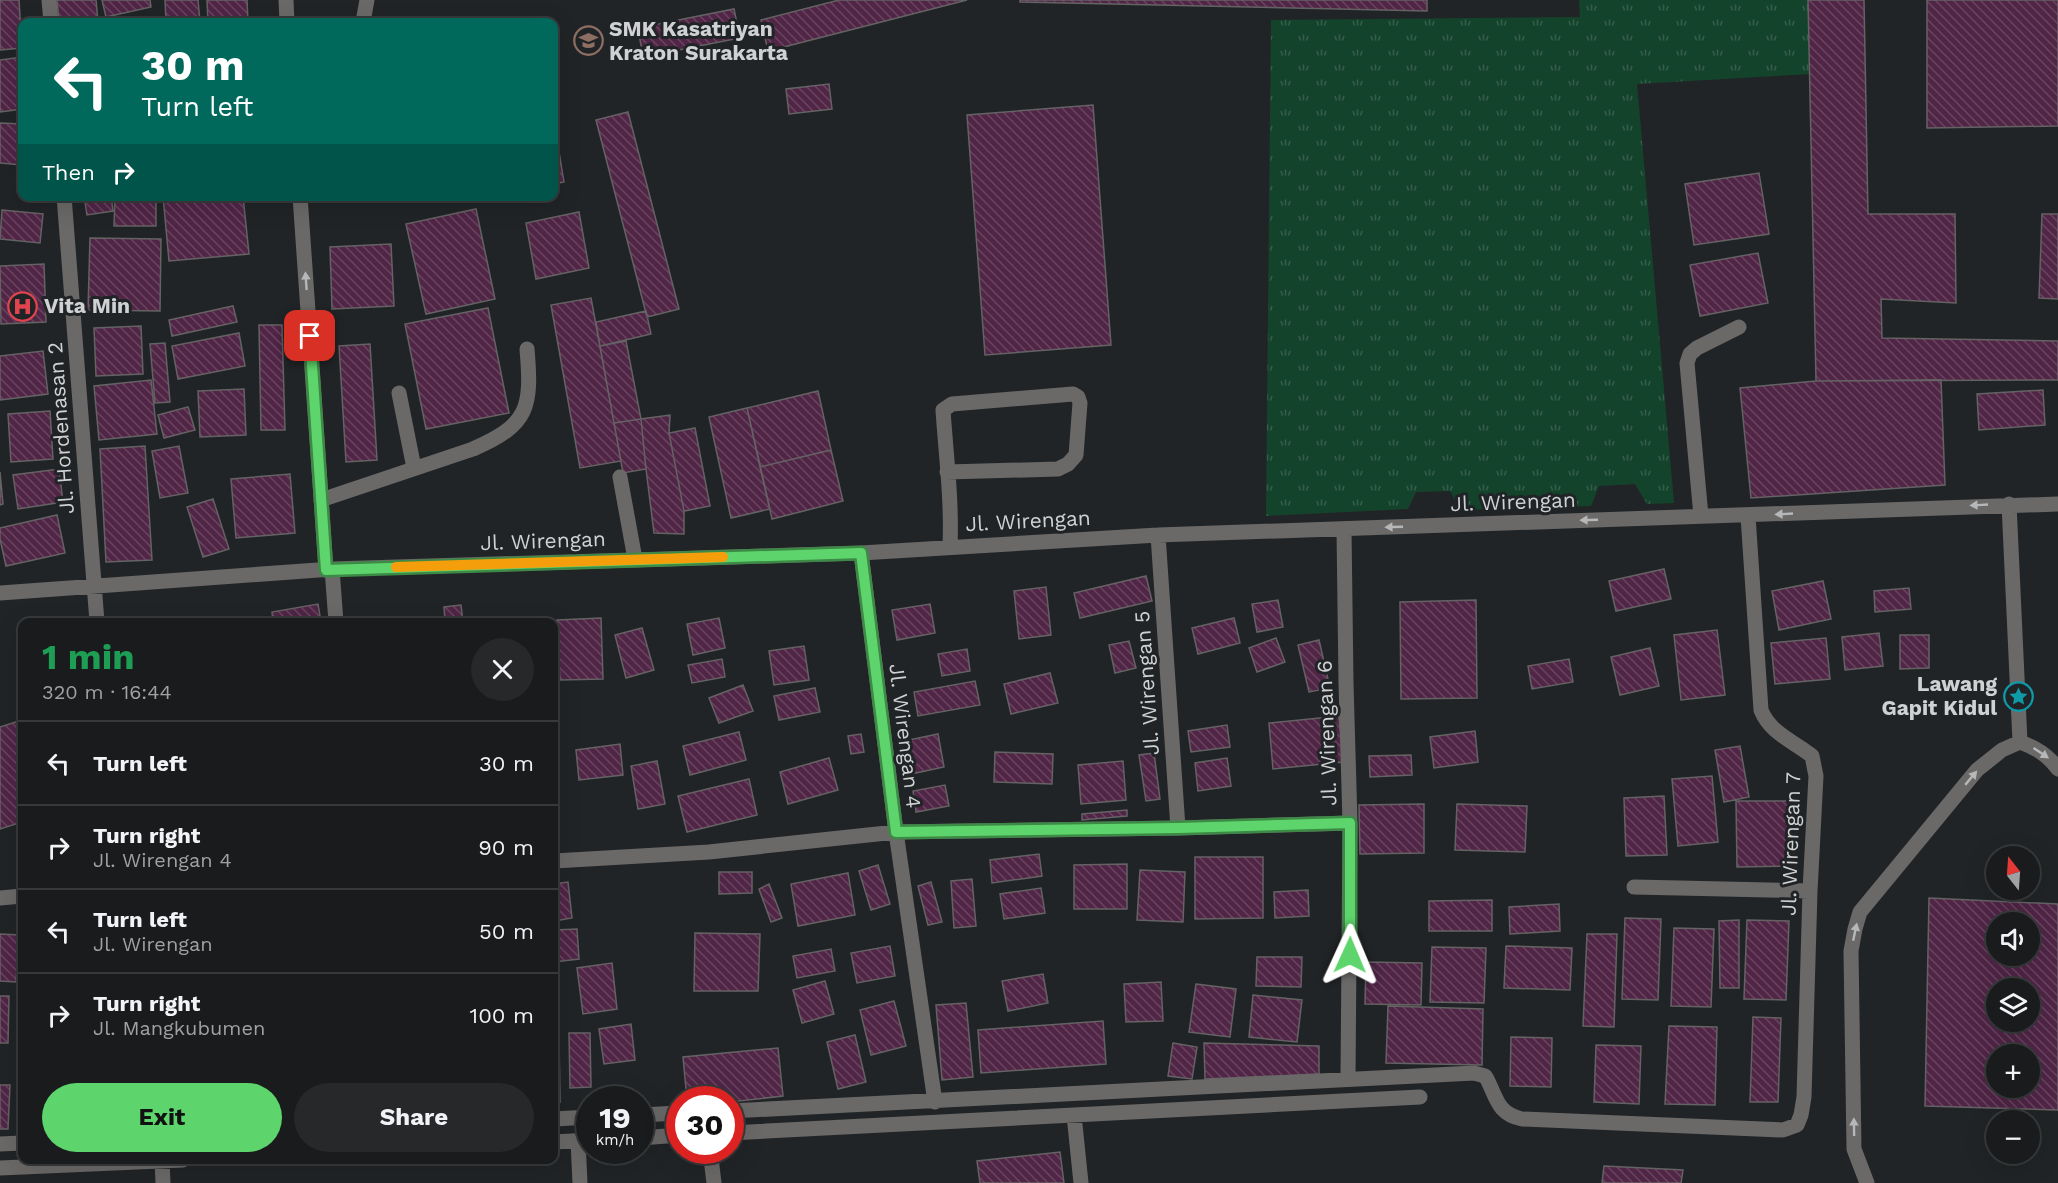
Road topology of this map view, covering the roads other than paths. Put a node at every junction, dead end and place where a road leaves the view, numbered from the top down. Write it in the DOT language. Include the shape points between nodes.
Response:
graph roads {
  1 [pos="50,0"];
  2 [pos="286,0"];
  3 [pos="367,0"];
  4 [pos="51,18"];
  5 [pos="287,18"];
  6 [pos="364,18"];
  7 [pos="64,201"];
  8 [pos="300,201"];
  9 [pos="1739,327"];
  10 [pos="527,349"];
  11 [pos="399,393"];
  12 [pos="414,468"];
  13 [pos="947,472"];
  14 [pos="620,477"];
  15 [pos="321,500"];
  16 [pos="2009,504"];
  17 [pos="2058,504"];
  18 [pos="1701,516"];
  19 [pos="1748,516"];
  20 [pos="1344,529"];
  21 [pos="1158,535"];
  22 [pos="950,546"];
  23 [pos="861,553"];
  24 [pos="635,560"];
  25 [pos="329,569"];
  26 [pos="94,585"];
  27 [pos="0,592"];
  28 [pos="97,618"];
  29 [pos="335,618"];
  30 [pos="2020,742"];
  31 [pos="2058,769"];
  32 [pos="1350,823"];
  33 [pos="1178,828"];
  34 [pos="896,832"];
  35 [pos="558,861"];
  36 [pos="1634,887"];
  37 [pos="1810,891"];
  38 [pos="18,896"];
  39 [pos="0,898"];
  40 [pos="1348,1079"];
  41 [pos="1420,1097"];
  42 [pos="935,1102"];
  43 [pos="744,1110"];
  44 [pos="1074,1115"];
  45 [pos="576,1118"];
  46 [pos="558,1119"];
  47 [pos="744,1132"];
  48 [pos="576,1141"];
  49 [pos="558,1142"];
  50 [pos="18,1143"];
  51 [pos="0,1144"];
  52 [pos="93,1164"];
  53 [pos="162,1164"];
  54 [pos="582,1164"];
  55 [pos="712,1164"];
  56 [pos="0,1168"];
  57 [pos="163,1183"];
  58 [pos="580,1183"];
  59 [pos="714,1183"];
  60 [pos="1081,1183"];
  61 [pos="1867,1183"];
  1 -- 4 [label="street"];
  2 -- 5 [label="street"];
  3 -- 6 [label="street"];
  7 -- 26 [label="street, Jl. Hordenasan 2"];
  15 -- 8 [label="street, one-way"];
  9 -- 18 [label="street" via="1697,348 1688,363"];
  10 -- 12 [label="street" via="529,394 513,427 473,449"];
  11 -- 12 [label="street"];
  12 -- 15 [label="street"];
  13 -- 13 [label="street" via="1058,469 1068,464 1076,455 1078,397 1073,394 948,405 943,410"];
  13 -- 22 [label="street"];
  14 -- 24 [label="street"];
  15 -- 25 [label="street"];
  16 -- 17 [label="street, Jl. Wirengan"];
  16 -- 19 [label="street, Jl. Wirengan, one-way"];
  16 -- 30 [label="street"];
  18 -- 19 [label="street, Jl. Wirengan"];
  18 -- 20 [label="street, Jl. Wirengan, one-way"];
  19 -- 37 [label="street, Jl. Wirengan 7" via="1761,710 1773,729 1812,756 1815,763"];
  20 -- 21 [label="street, Jl. Wirengan"];
  20 -- 32 [label="street, Jl. Wirengan 6"];
  21 -- 22 [label="street, Jl. Wirengan"];
  21 -- 33 [label="street, Jl. Wirengan 5"];
  22 -- 23 [label="street, Jl. Wirengan"];
  23 -- 24 [label="street, Jl. Wirengan"];
  23 -- 34 [label="street, Jl. Wirengan 4"];
  24 -- 25 [label="street, Jl. Wirengan"];
  25 -- 26 [label="street, Jl. Wirengan"];
  25 -- 29 [label="street"];
  26 -- 27 [label="street, Jl. Wirengan"];
  26 -- 28 [label="street, Jl. Hordenasan 2"];
  30 -- 31 [label="street, one-way" via="2047,756"];
  61 -- 30 [label="street, one-way" via="1854,1149 1851,951 1860,912 1977,770 2002,750"];
  32 -- 33 [label="street"];
  32 -- 40 [label="street, Jl. Wirengan 6"];
  33 -- 34 [label="street"];
  34 -- 35 [label="street" via="709,852"];
  34 -- 42 [label="street, Jl. Wirengan 4"];
  36 -- 37 [label="street"];
  37 -- 40 [label="street, Jl. Wirengan 7" via="1804,1097 1797,1125 1783,1130 1522,1119 1503,1111 1488,1079 1479,1073"];
  38 -- 39 [label="street"];
  40 -- 42 [label="street"];
  41 -- 44 [label="street"];
  42 -- 43 [label="street"];
  44 -- 47 [label="street"];
  44 -- 60 [label="street"];
  45 -- 46 [label="street"];
  48 -- 49 [label="street"];
  50 -- 51 [label="street"];
  52 -- 56 [label="street"];
  53 -- 57 [label="street"];
  54 -- 58 [label="street"];
  55 -- 59 [label="street"];
}
